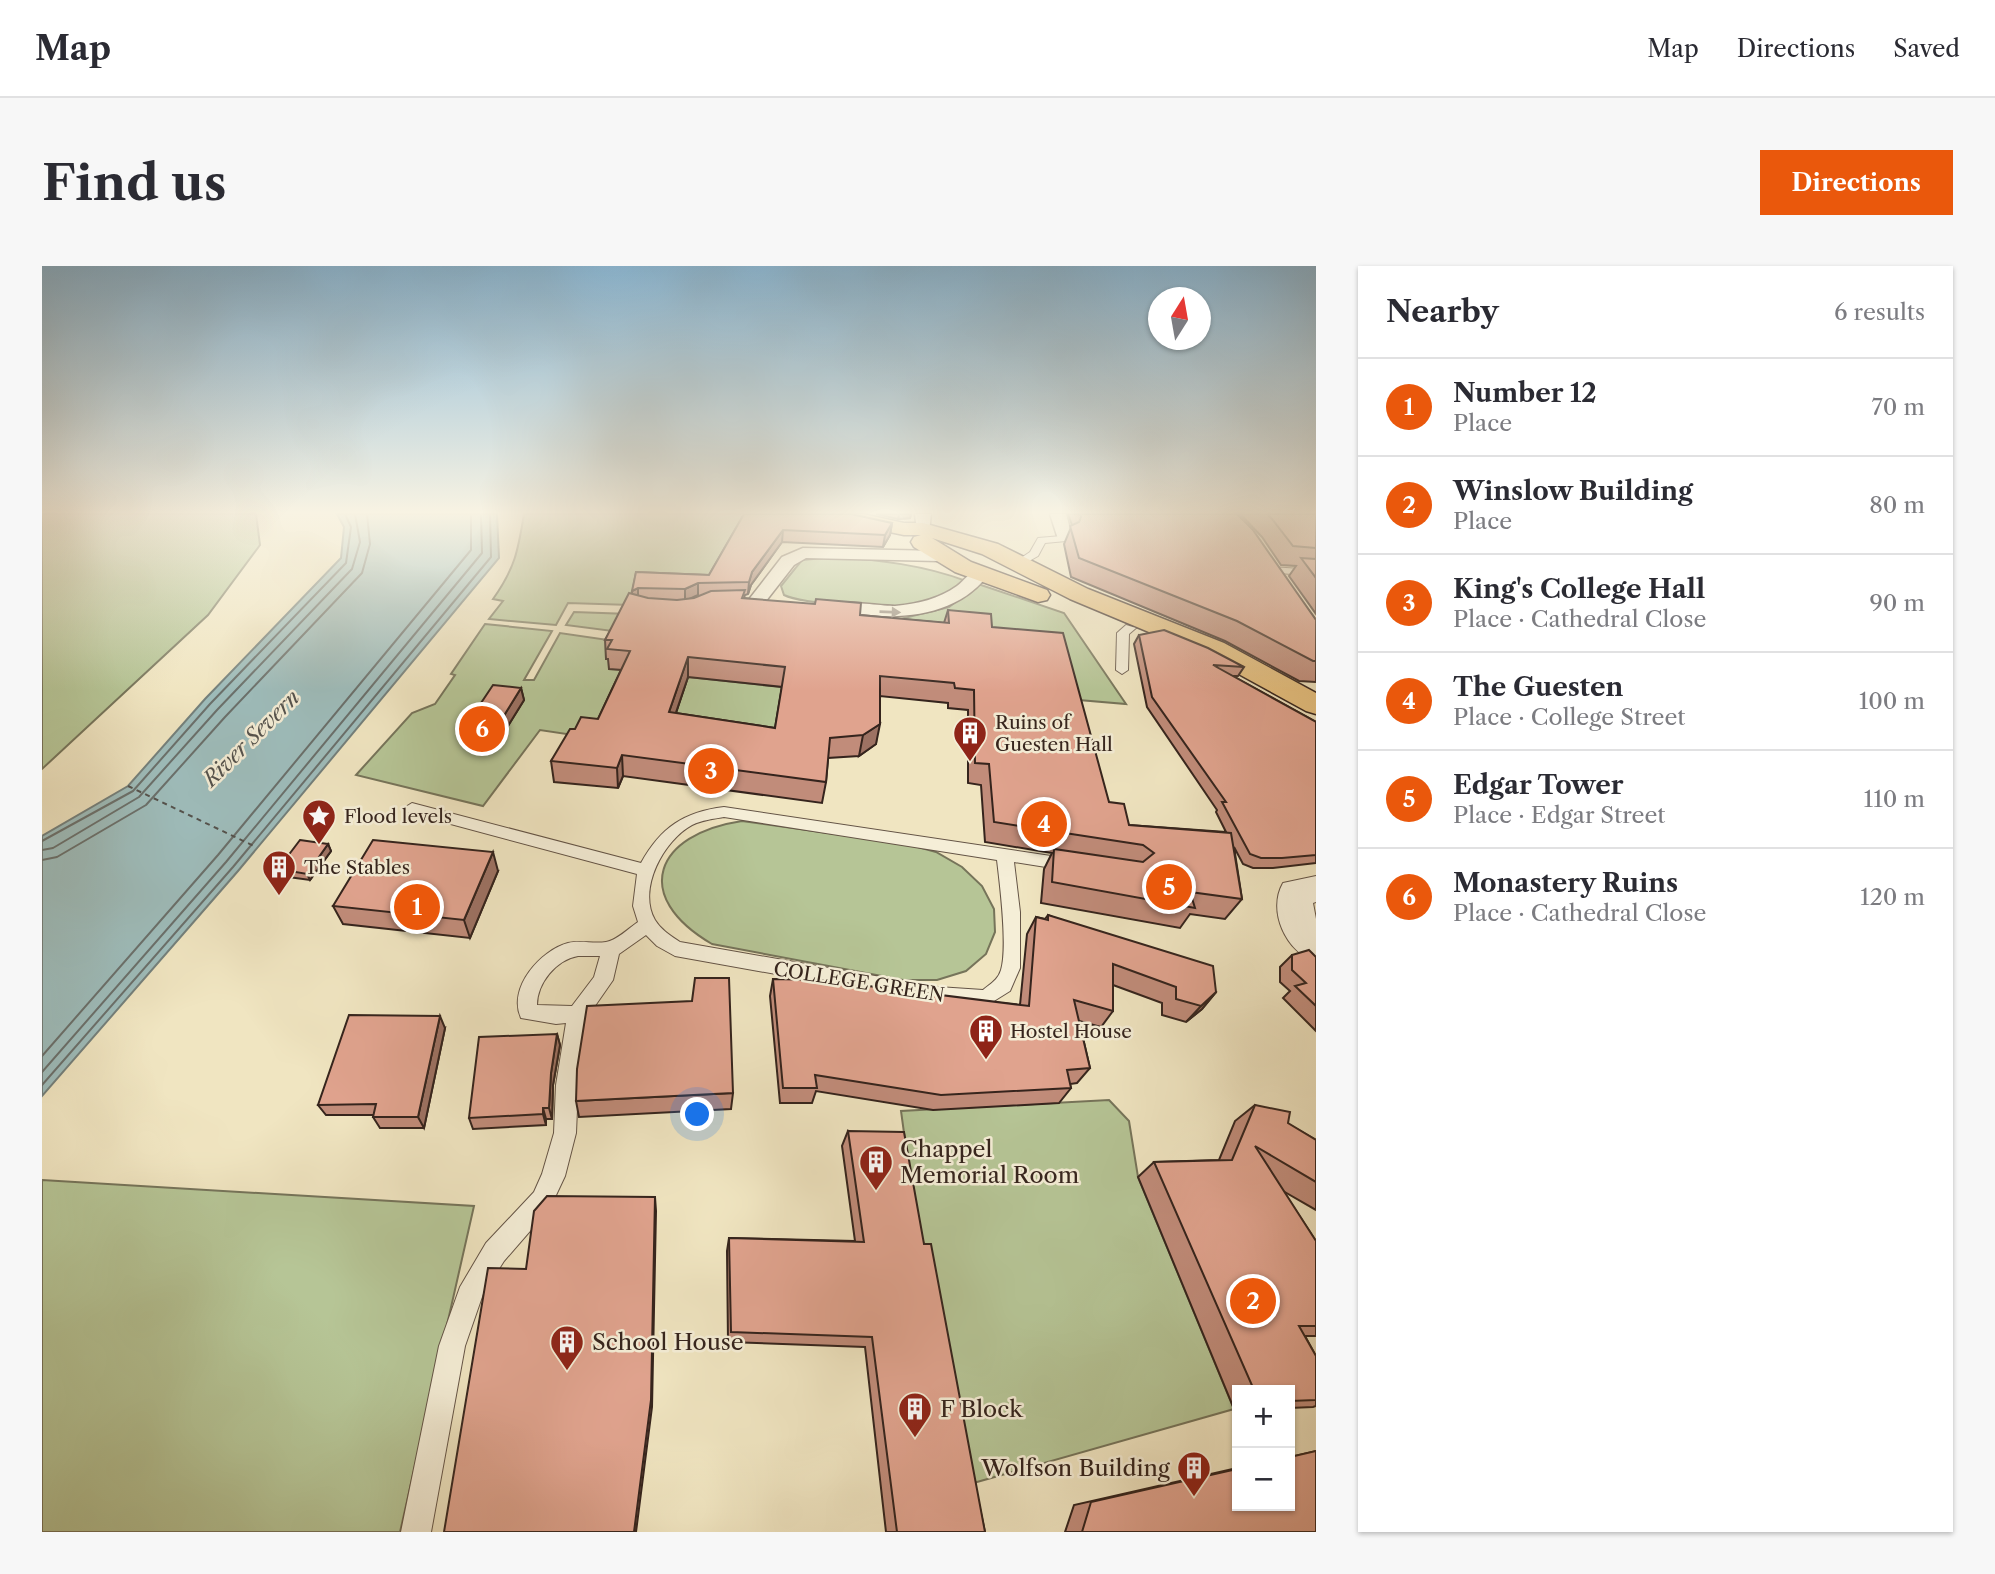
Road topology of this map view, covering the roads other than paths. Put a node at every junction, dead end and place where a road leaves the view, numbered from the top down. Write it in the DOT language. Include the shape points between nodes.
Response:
graph roads {
  1 [pos="781,573"];
  2 [pos="999,573"];
  3 [pos="1271,573"];
  4 [pos="1316,573"];
  5 [pos="1275,580"];
  6 [pos="733,602"];
  7 [pos="811,606"];
  8 [pos="1130,628"];
  9 [pos="1122,670"];
  10 [pos="1316,705"];
  11 [pos="1316,723"];
  12 [pos="412,808"];
  13 [pos="1005,854"];
  14 [pos="1090,868"];
  15 [pos="646,870"];
  16 [pos="1316,889"];
  17 [pos="646,926"];
  18 [pos="1313,944"];
  19 [pos="611,950"];
  20 [pos="578,1014"];
  21 [pos="416,1532"];
  1 -- 6 [label="street" via="764,603"];
  7 -- 2 [label="street, one-way" via="879,612 924,610"];
  2 -- 8 [label="main road"];
  2 -- 10 [label="main road" via="1055,582 1214,649"];
  3 -- 5 [label="street"];
  4 -- 5 [label="lane"];
  8 -- 9 [label="lane" via="1123,633"];
  8 -- 11 [label="main road" via="1206,662"];
  12 -- 15 [label="lane"];
  13 -- 14 [label="lane"];
  13 -- 15 [label="lane" via="724,812 705,813 670,831"];
  13 -- 17 [label="lane, COLLEGE GREEN" via="1012,968 1003,985 986,998 938,995 688,953 658,939"];
  15 -- 17 [label="lane" via="642,906"];
  16 -- 18 [label="street" via="1296,892 1292,903"];
  17 -- 19 [label="lane"];
  19 -- 20 [label="lane" via="603,980"];
  19 -- 20 [label="lane" via="574,948 561,953 549,960 526,993 528,1012"];
  20 -- 21 [label="lane" via="565,1133 553,1175 542,1200 495,1252 473,1287 452,1346"];
}
